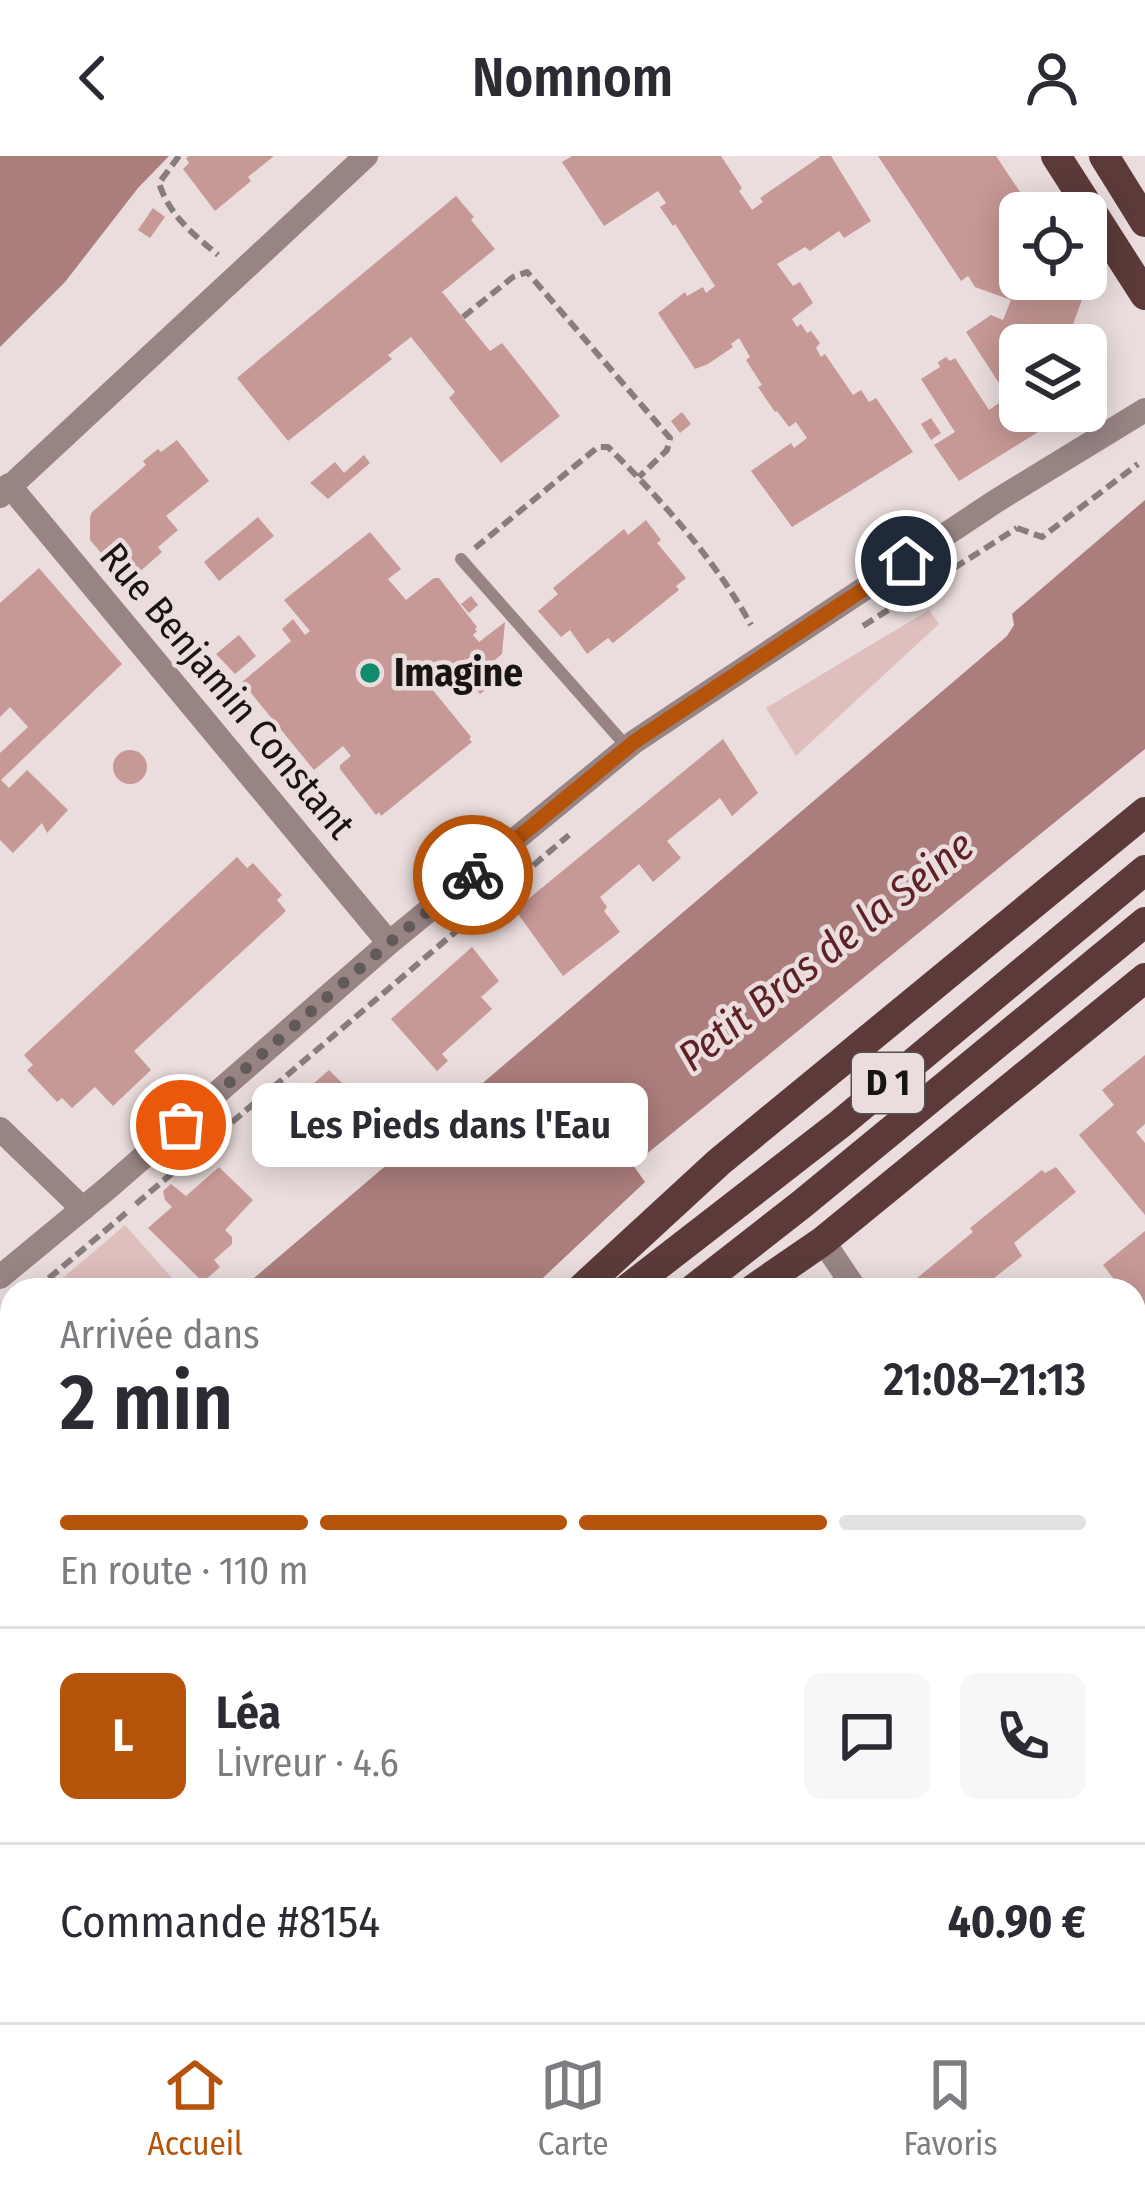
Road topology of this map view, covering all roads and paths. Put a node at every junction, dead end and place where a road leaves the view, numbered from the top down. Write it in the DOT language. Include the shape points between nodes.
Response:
graph roads {
  1 [pos="179,156"];
  2 [pos="366,156"];
  3 [pos="1056,156"];
  4 [pos="1104,156"];
  5 [pos="1145,222"];
  6 [pos="239,273"];
  7 [pos="1145,295"];
  8 [pos="463,317"];
  9 [pos="1145,410"];
  10 [pos="1138,464"];
  11 [pos="639,477"];
  12 [pos="5,490"];
  13 [pos="975,515"];
  14 [pos="1016,528"];
  15 [pos="460,559"];
  16 [pos="751,625"];
  17 [pos="860,628"];
  18 [pos="627,747"];
  19 [pos="1145,812"];
  20 [pos="576,829"];
  21 [pos="1145,870"];
  22 [pos="1145,922"];
  23 [pos="389,943"];
  24 [pos="1145,977"];
  25 [pos="0,1130"];
  26 [pos="83,1209"];
  27 [pos="823,1241"];
  28 [pos="0,1277"];
  29 [pos="49,1278"];
  30 [pos="593,1278"];
  31 [pos="641,1278"];
  32 [pos="707,1278"];
  33 [pos="769,1278"];
  34 [pos="848,1278"];
  1 -- 6 [label="path" via="159,183 165,202"];
  2 -- 6 [label="street"];
  3 -- 7 [label="main road"];
  4 -- 5 [label="main road"];
  6 -- 12 [label="street"];
  8 -- 11 [label="path" via="527,272 670,438"];
  9 -- 13 [label="street"];
  10 -- 14 [label="path" via="1042,537"];
  11 -- 15 [label="path" via="598,447"];
  11 -- 16 [label="path" via="734,592"];
  12 -- 23 [label="street, Rue Benjamin Constant"];
  13 -- 14 [label="path"];
  13 -- 18 [label="street"];
  14 -- 17 [label="path"];
  15 -- 18 [label="lane"];
  18 -- 23 [label="street"];
  19 -- 30 [label="main road" via="719,1162"];
  20 -- 29 [label="path"];
  21 -- 31 [label="main road, D 1"];
  22 -- 32 [label="main road, D 1"];
  23 -- 26 [label="street"];
  24 -- 27 [label="main road"];
  25 -- 26 [label="street"];
  26 -- 28 [label="street"];
  27 -- 33 [label="main road"];
  27 -- 34 [label="street"];
}
